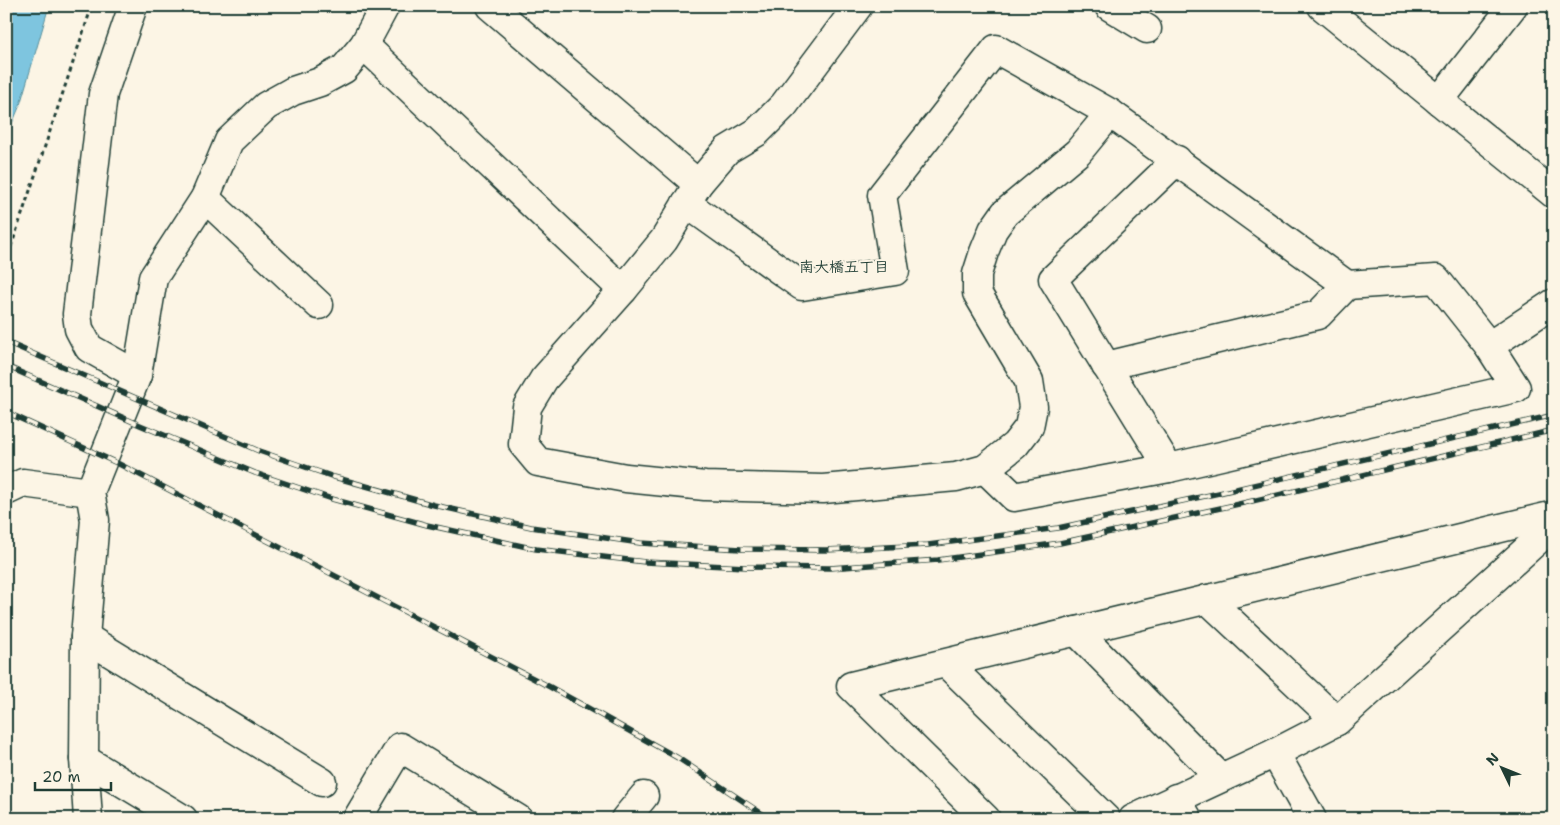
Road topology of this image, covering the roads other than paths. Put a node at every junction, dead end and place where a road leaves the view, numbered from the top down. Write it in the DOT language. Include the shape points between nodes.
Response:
graph roads {
  1 [pos="133,6"];
  2 [pos="386,6"];
  3 [pos="490,6"];
  4 [pos="858,6"];
  5 [pos="1109,6"];
  6 [pos="1322,6"];
  7 [pos="1513,6"];
  8 [pos="1147,29"];
  9 [pos="364,45"];
  10 [pos="1439,101"];
  11 [pos="1110,113"];
  12 [pos="1176,160"];
  13 [pos="692,194"];
  14 [pos="1554,194"];
  15 [pos="205,198"];
  16 [pos="1347,285"];
  17 [pos="623,290"];
  18 [pos="1554,303"];
  19 [pos="319,306"];
  20 [pos="1490,346"];
  21 [pos="1106,366"];
  22 [pos="137,374"];
  23 [pos="1169,468"];
  24 [pos="985,469"];
  25 [pos="6,492"];
  26 [pos="90,492"];
  27 [pos="1554,515"];
  28 [pos="1554,525"];
  29 [pos="1207,599"];
  30 [pos="1076,631"];
  31 [pos="85,637"];
  32 [pos="947,664"];
  33 [pos="1337,721"];
  34 [pos="1275,753"];
  35 [pos="84,759"];
  36 [pos="1220,777"];
  37 [pos="322,782"];
  38 [pos="644,796"];
  39 [pos="1182,808"];
  40 [pos="88,819"];
  41 [pos="183,819"];
  42 [pos="357,819"];
  43 [pos="518,819"];
  44 [pos="625,819"];
  45 [pos="986,819"];
  46 [pos="1106,819"];
  47 [pos="1133,819"];
  48 [pos="1312,819"];
  1 -- 22 [label="street" via="103,94 77,314 79,329 89,348"];
  2 -- 9 [label="street"];
  3 -- 13 [label="street"];
  4 -- 13 [label="street" via="784,104 757,132 727,150"];
  5 -- 8 [label="street"];
  6 -- 10 [label="street"];
  7 -- 10 [label="street"];
  9 -- 15 [label="street" via="344,69 266,106 229,141"];
  9 -- 17 [label="street"];
  10 -- 14 [label="street"];
  11 -- 12 [label="street"];
  11 -- 13 [label="street" via="996,49 882,195 895,271 802,286"];
  11 -- 24 [label="street" via="1078,152 1005,213 993,230 984,252 977,274 978,293 1029,381 1033,407 1029,427 1015,445"];
  12 -- 16 [label="street"];
  12 -- 21 [label="street" via="1052,279"];
  13 -- 17 [label="street" via="664,240"];
  15 -- 19 [label="street"];
  15 -- 22 [label="street" via="152,278"];
  16 -- 20 [label="street" via="1436,279"];
  16 -- 21 [label="street" via="1318,315"];
  17 -- 24 [label="street" via="544,379 527,407 523,444 538,462 626,478 705,486 822,489 956,477"];
  18 -- 20 [label="street"];
  20 -- 23 [label="street" via="1516,388"];
  21 -- 23 [label="street"];
  22 -- 26 [label="street"];
  23 -- 24 [label="street" via="1014,498"];
  25 -- 26 [label="street" via="23,483"];
  26 -- 31 [label="street" via="95,520"];
  27 -- 29 [label="street"];
  28 -- 33 [label="street"];
  29 -- 30 [label="street"];
  29 -- 33 [label="street"];
  30 -- 32 [label="street"];
  30 -- 36 [label="street"];
  31 -- 35 [label="street"];
  31 -- 37 [label="street"];
  32 -- 45 [label="street" via="851,686"];
  32 -- 46 [label="street"];
  33 -- 34 [label="street"];
  34 -- 36 [label="street"];
  34 -- 48 [label="street"];
  35 -- 40 [label="street"];
  35 -- 41 [label="street"];
  36 -- 39 [label="street"];
  38 -- 44 [label="street"];
  39 -- 47 [label="street"];
  42 -- 43 [label="street" via="400,746"];
}
